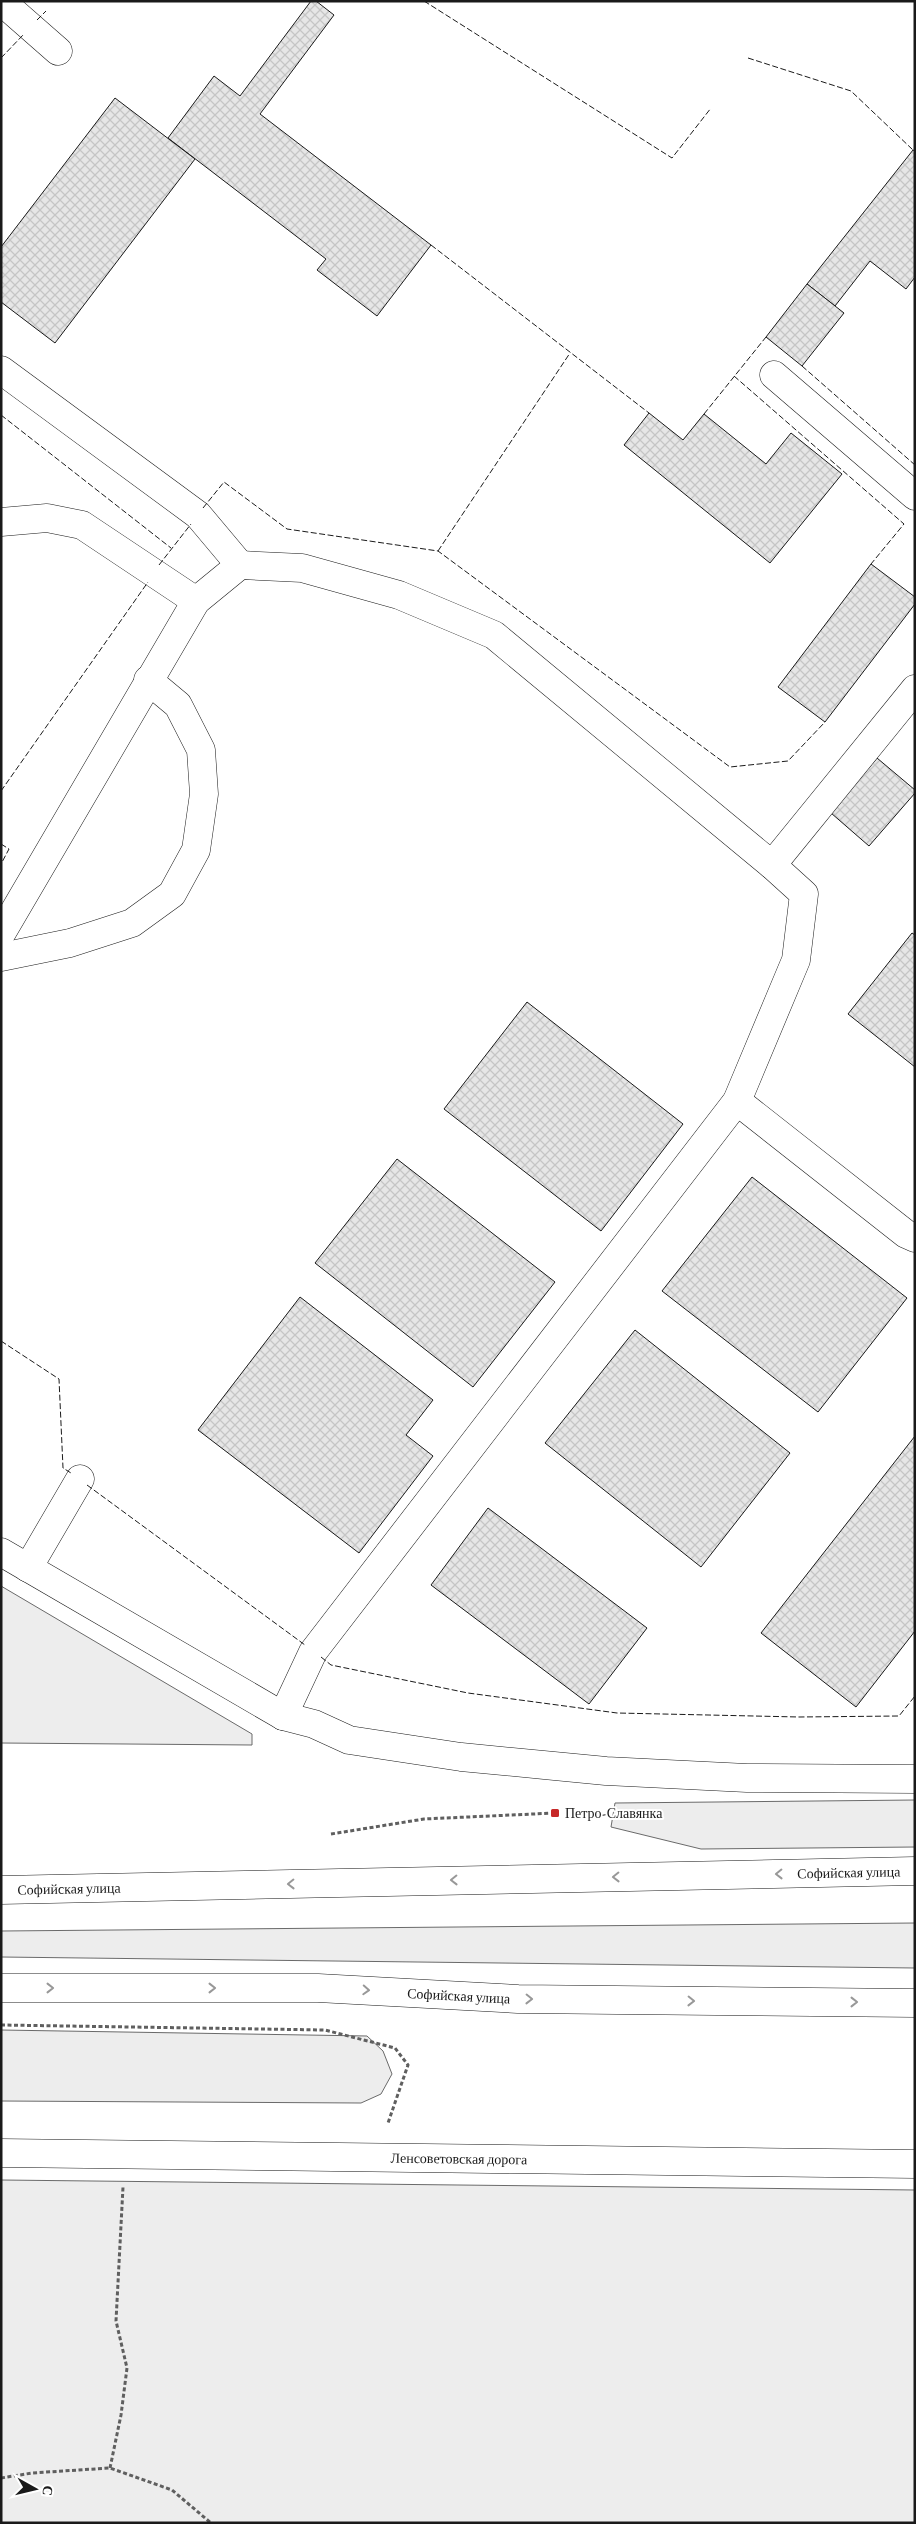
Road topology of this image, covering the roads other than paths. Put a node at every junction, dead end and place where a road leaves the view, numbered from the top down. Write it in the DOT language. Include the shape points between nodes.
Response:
graph roads {
  1 [pos="1,2"];
  2 [pos="58,51"];
  3 [pos="1,370"];
  4 [pos="774,375"];
  5 [pos="915,496"];
  6 [pos="1,522"];
  7 [pos="240,564"];
  8 [pos="196,601"];
  9 [pos="148,680"];
  10 [pos="915,689"];
  11 [pos="772,865"];
  12 [pos="1,934"];
  13 [pos="1,957"];
  14 [pos="738,1101"];
  15 [pos="915,1238"];
  16 [pos="80,1479"];
  17 [pos="1,1552"];
  18 [pos="28,1568"];
  19 [pos="283,1716"];
  20 [pos="915,1779"];
  21 [pos="915,1871"];
  22 [pos="1,1890"];
  23 [pos="1,1988"];
  24 [pos="915,2003"];
  25 [pos="1,2153"];
  26 [pos="915,2164"];
  1 -- 2 [label="street"];
  3 -- 7 [label="street" via="198,515"];
  4 -- 5 [label="street"];
  6 -- 8 [label="street" via="47,518 82,525"];
  7 -- 8 [label="street"];
  7 -- 11 [label="street" via="302,568 390,592 494,635"];
  8 -- 9 [label="street"];
  9 -- 12 [label="street"];
  9 -- 13 [label="street" via="178,705 201,750 204,794 196,850 172,894 132,923 70,943"];
  10 -- 11 [label="street"];
  11 -- 14 [label="street" via="804,894 796,960"];
  14 -- 15 [label="street"];
  14 -- 19 [label="street" via="313,1652"];
  16 -- 18 [label="street"];
  17 -- 18 [label="street"];
  18 -- 19 [label="street"];
  19 -- 20 [label="street" via="314,1724 349,1740 461,1757 606,1771 746,1778"];
  21 -- 22 [label="street, Софийская улица, one-way"];
  23 -- 24 [label="street, Софийская улица, one-way" via="318,1988 518,1999"];
  25 -- 26 [label="street, Ленсоветовская дорога"];
}
